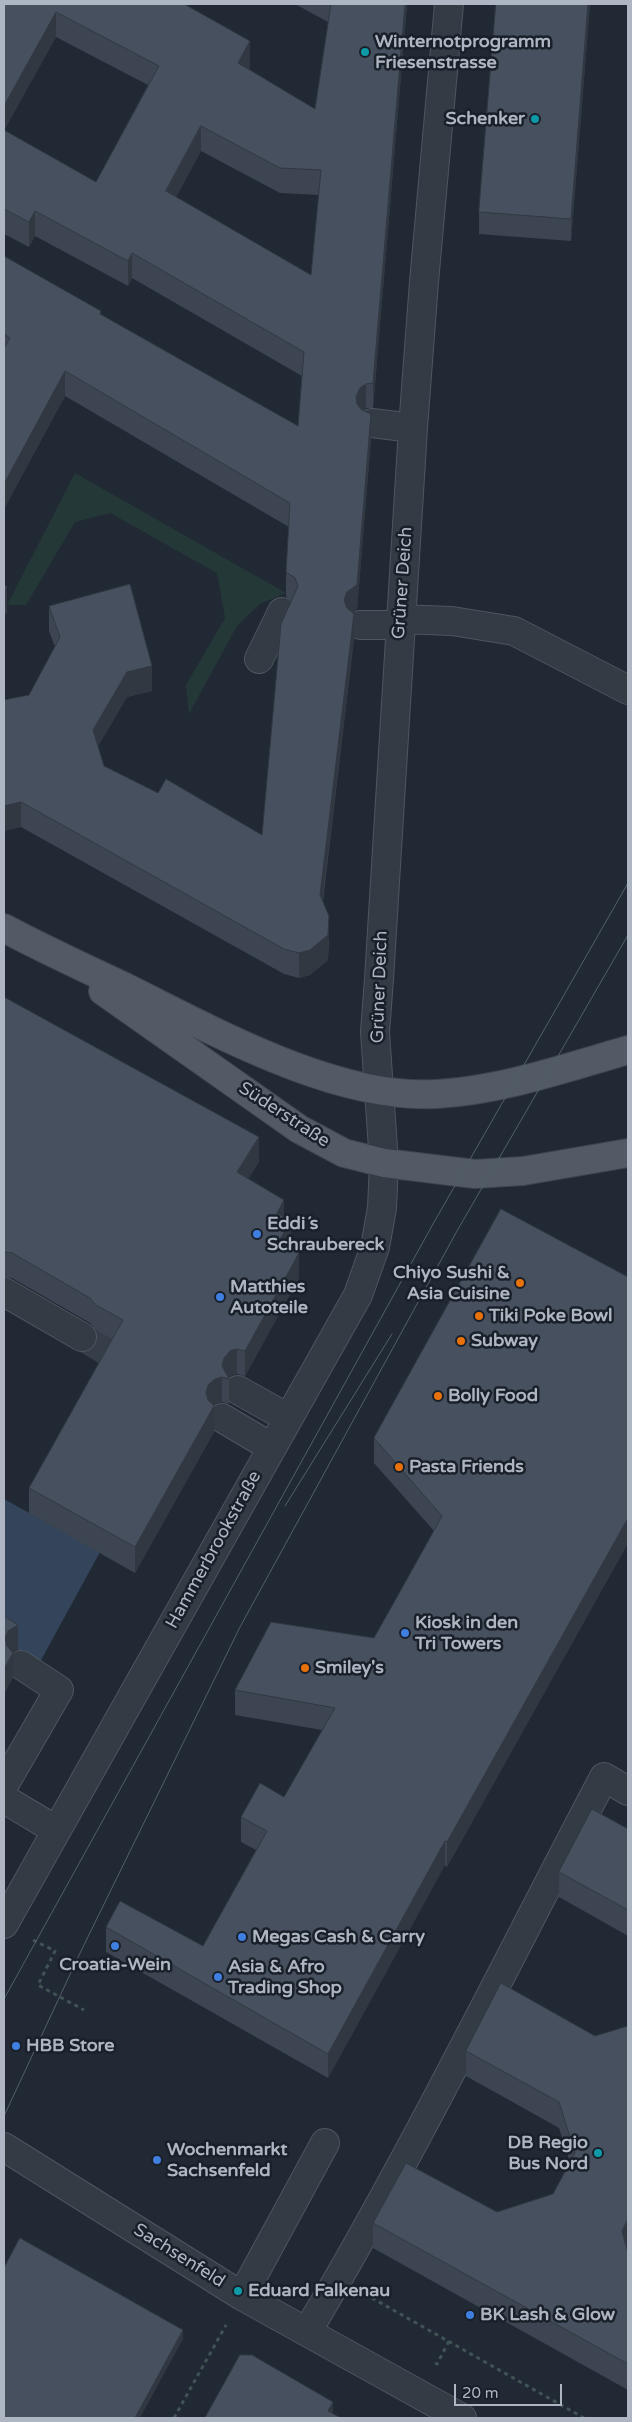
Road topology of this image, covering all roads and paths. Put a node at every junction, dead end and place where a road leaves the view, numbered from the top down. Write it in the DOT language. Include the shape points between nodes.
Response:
graph roads {
  1 [pos="450,4"];
  2 [pos="372,423"];
  3 [pos="413,428"];
  4 [pos="282,612"];
  5 [pos="400,622"];
  6 [pos="360,624"];
  7 [pos="258,658"];
  8 [pos="628,690"];
  9 [pos="4,928"];
  10 [pos="37,946"];
  11 [pos="628,1050"];
  12 [pos="380,1092"];
  13 [pos="628,1153"];
  14 [pos="384,1163"];
  15 [pos="4,1292"];
  16 [pos="82,1337"];
  17 [pos="238,1390"];
  18 [pos="222,1418"];
  19 [pos="288,1418"];
  20 [pos="272,1447"];
  21 [pos="21,1665"];
  22 [pos="4,1785"];
  23 [pos="628,1791"];
  24 [pos="4,1799"];
  25 [pos="56,1830"];
  26 [pos="4,1924"];
  27 [pos="28,1938"];
  28 [pos="84,2010"];
  29 [pos="325,2143"];
  30 [pos="4,2147"];
  31 [pos="364,2294"];
  32 [pos="242,2296"];
  33 [pos="307,2332"];
  34 [pos="174,2418"];
  35 [pos="462,2418"];
  36 [pos="584,2418"];
  1 -- 3 [label="street, Grüner Deich"];
  2 -- 3 [label="street"];
  3 -- 5 [label="street, Grüner Deich"];
  4 -- 7 [label="street"];
  5 -- 6 [label="street"];
  5 -- 8 [label="street" via="452,621 514,631"];
  5 -- 12 [label="street, Grüner Deich" via="376,1032"];
  9 -- 10 [label="main road, Süderstraße"];
  10 -- 12 [label="main road, Süderstraße" via="218,1033 310,1072"];
  10 -- 14 [label="main road, Süderstraße" via="299,1129 344,1152"];
  11 -- 12 [label="main road, Süderstraße" via="513,1084 437,1094"];
  12 -- 14 [label="street, Grüner Deich"];
  13 -- 14 [label="main road, Süderstraße" via="523,1171 475,1174"];
  14 -- 19 [label="street, Hammerbrookstraße" via="382,1208 369,1266 358,1295"];
  15 -- 16 [label="street"];
  17 -- 19 [label="street"];
  18 -- 20 [label="street"];
  19 -- 20 [label="street, Hammerbrookstraße"];
  20 -- 25 [label="street, Hammerbrookstraße"];
  21 -- 22 [label="street" via="59,1690"];
  23 -- 33 [label="street" via="604,1777 405,2157"];
  24 -- 25 [label="street"];
  25 -- 26 [label="street, Hammerbrookstraße"];
  27 -- 28 [label="path" via="55,1951 38,1985"];
  29 -- 32 [label="street"];
  30 -- 32 [label="street, Sachsenfeld"];
  31 -- 36 [label="path"];
  32 -- 33 [label="street, Sachsenfeld"];
  32 -- 34 [label="path"];
  33 -- 35 [label="street, Sachsenfeld"];
}
